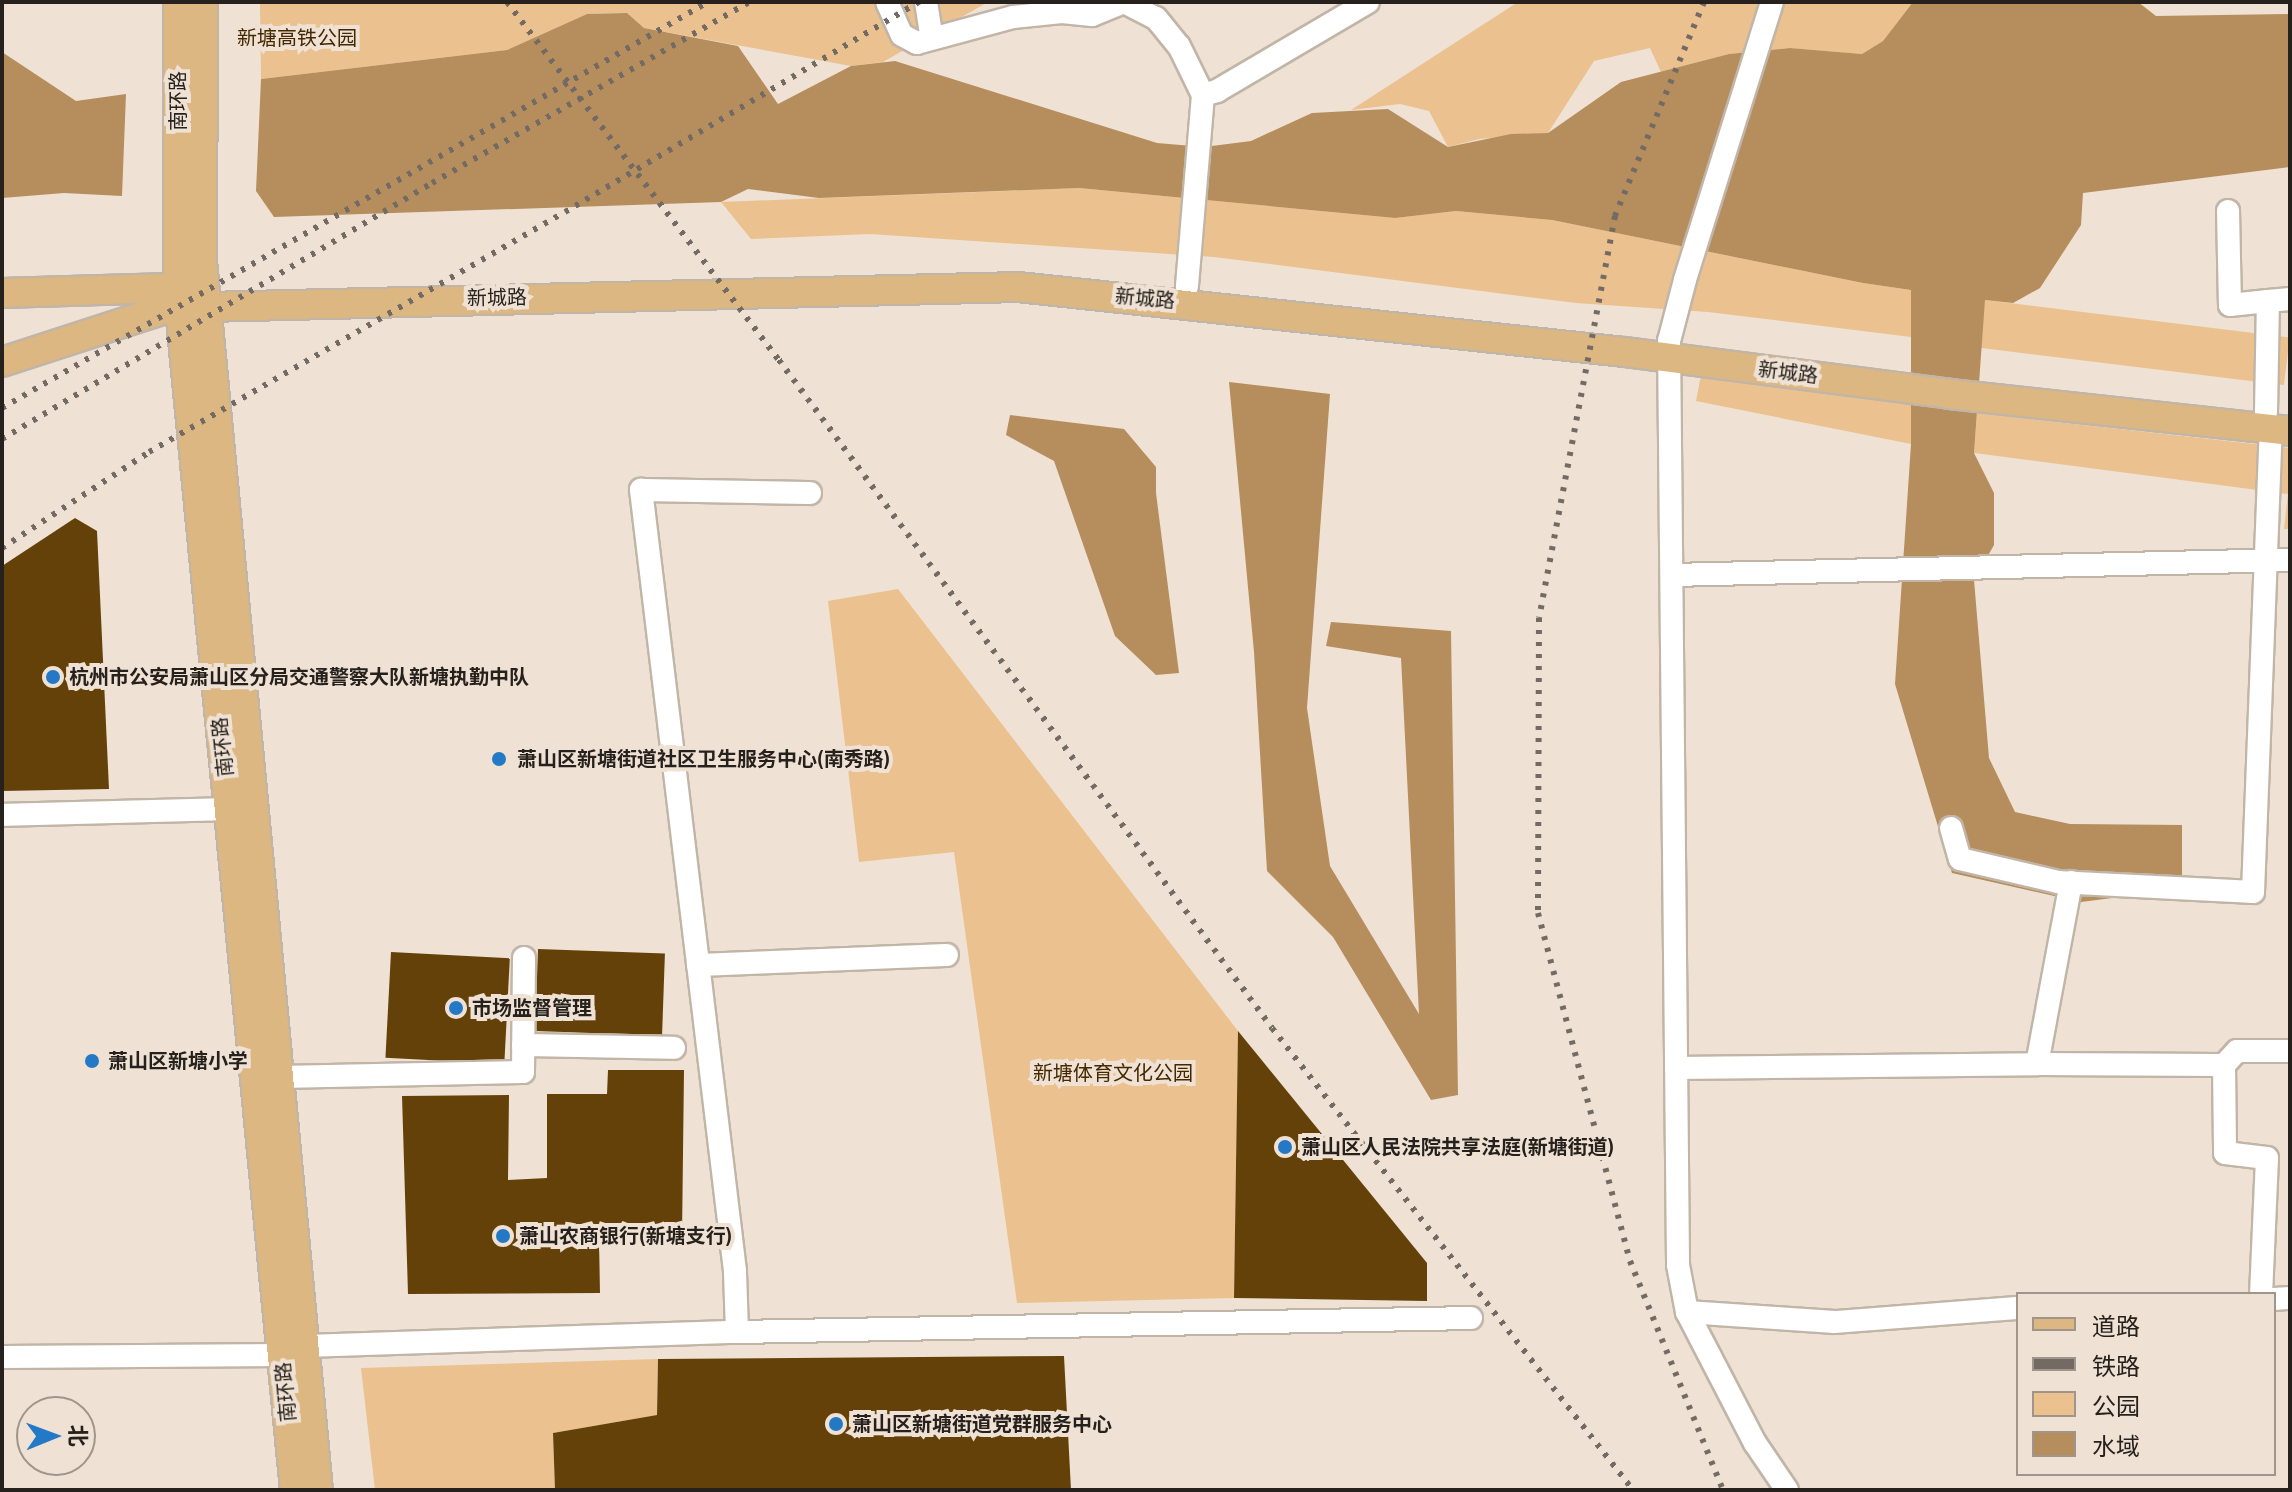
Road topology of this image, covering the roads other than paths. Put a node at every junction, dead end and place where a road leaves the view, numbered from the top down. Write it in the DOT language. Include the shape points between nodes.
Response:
graph roads {
  1 [pos="178,2"];
  2 [pos="203,2"];
  3 [pos="887,2"];
  4 [pos="926,2"];
  5 [pos="1368,2"];
  6 [pos="1772,2"];
  7 [pos="1068,7"];
  8 [pos="1012,10"];
  9 [pos="932,38"];
  10 [pos="1203,95"];
  11 [pos="2228,211"];
  12 [pos="1187,286"];
  13 [pos="2,293"];
  14 [pos="193,296"];
  15 [pos="2279,300"];
  16 [pos="1669,349"];
  17 [pos="2,362"];
  18 [pos="2279,421"];
  19 [pos="810,493"];
  20 [pos="2279,560"];
  21 [pos="1672,575"];
  22 [pos="229,809"];
  23 [pos="2,815"];
  24 [pos="1951,828"];
  25 [pos="2071,882"];
  26 [pos="947,955"];
  27 [pos="524,958"];
  28 [pos="698,965"];
  29 [pos="523,1045"];
  30 [pos="674,1048"];
  31 [pos="2290,1051"];
  32 [pos="2037,1064"];
  33 [pos="2224,1065"];
  34 [pos="1676,1068"];
  35 [pos="278,1077"];
  36 [pos="2261,1292"];
  37 [pos="2016,1308"];
  38 [pos="1687,1312"];
  39 [pos="1471,1318"];
  40 [pos="737,1332"];
  41 [pos="294,1351"];
  42 [pos="2,1357"];
  43 [pos="295,1490"];
  44 [pos="318,1490"];
  45 [pos="1787,1490"];
  1 -- 14 [label="main road, 南环路"];
  2 -- 14 [label="main road, 南环路"];
  3 -- 9 [label="street" via="902,35 917,43"];
  4 -- 9 [label="street"];
  5 -- 10 [label="street"];
  6 -- 16 [label="street" via="1685,280"];
  7 -- 8 [label="street"];
  7 -- 10 [label="street" via="1092,15 1124,2 1156,18 1179,46"];
  8 -- 9 [label="street"];
  10 -- 12 [label="street"];
  11 -- 15 [label="street" via="2230,305"];
  12 -- 14 [label="main road, 新城路" via="1019,270"];
  12 -- 16 [label="main road, 新城路"];
  13 -- 14 [label="main road, 新城路"];
  14 -- 16 [label="main road, 新城路" via="1018,287"];
  14 -- 17 [label="main road, 新城路"];
  14 -- 22 [label="main road, 南环路"];
  14 -- 35 [label="main road, 南环路"];
  15 -- 18 [label="street"];
  16 -- 18 [label="main road, 新城路" via="1952,378"];
  16 -- 21 [label="street"];
  18 -- 20 [label="street"];
  19 -- 28 [label="street" via="641,490"];
  20 -- 21 [label="street"];
  20 -- 25 [label="street" via="2253,892"];
  21 -- 34 [label="street"];
  22 -- 23 [label="street"];
  22 -- 41 [label="main road, 南环路"];
  24 -- 25 [label="street" via="1960,859"];
  25 -- 32 [label="street"];
  26 -- 28 [label="street"];
  27 -- 29 [label="street"];
  28 -- 40 [label="street" via="735,1271"];
  29 -- 30 [label="street"];
  29 -- 35 [label="street" via="523,1072"];
  31 -- 33 [label="street" via="2237,1051"];
  32 -- 33 [label="street"];
  32 -- 34 [label="street"];
  33 -- 36 [label="street" via="2225,1153 2267,1158"];
  34 -- 38 [label="street" via="1678,1265"];
  35 -- 41 [label="main road, 南环路"];
  37 -- 38 [label="street" via="1835,1322"];
  38 -- 45 [label="street" via="1755,1443"];
  39 -- 40 [label="street"];
  40 -- 41 [label="street"];
  41 -- 42 [label="street"];
  41 -- 43 [label="main road, 南环路"];
  41 -- 44 [label="main road, 南环路"];
}
